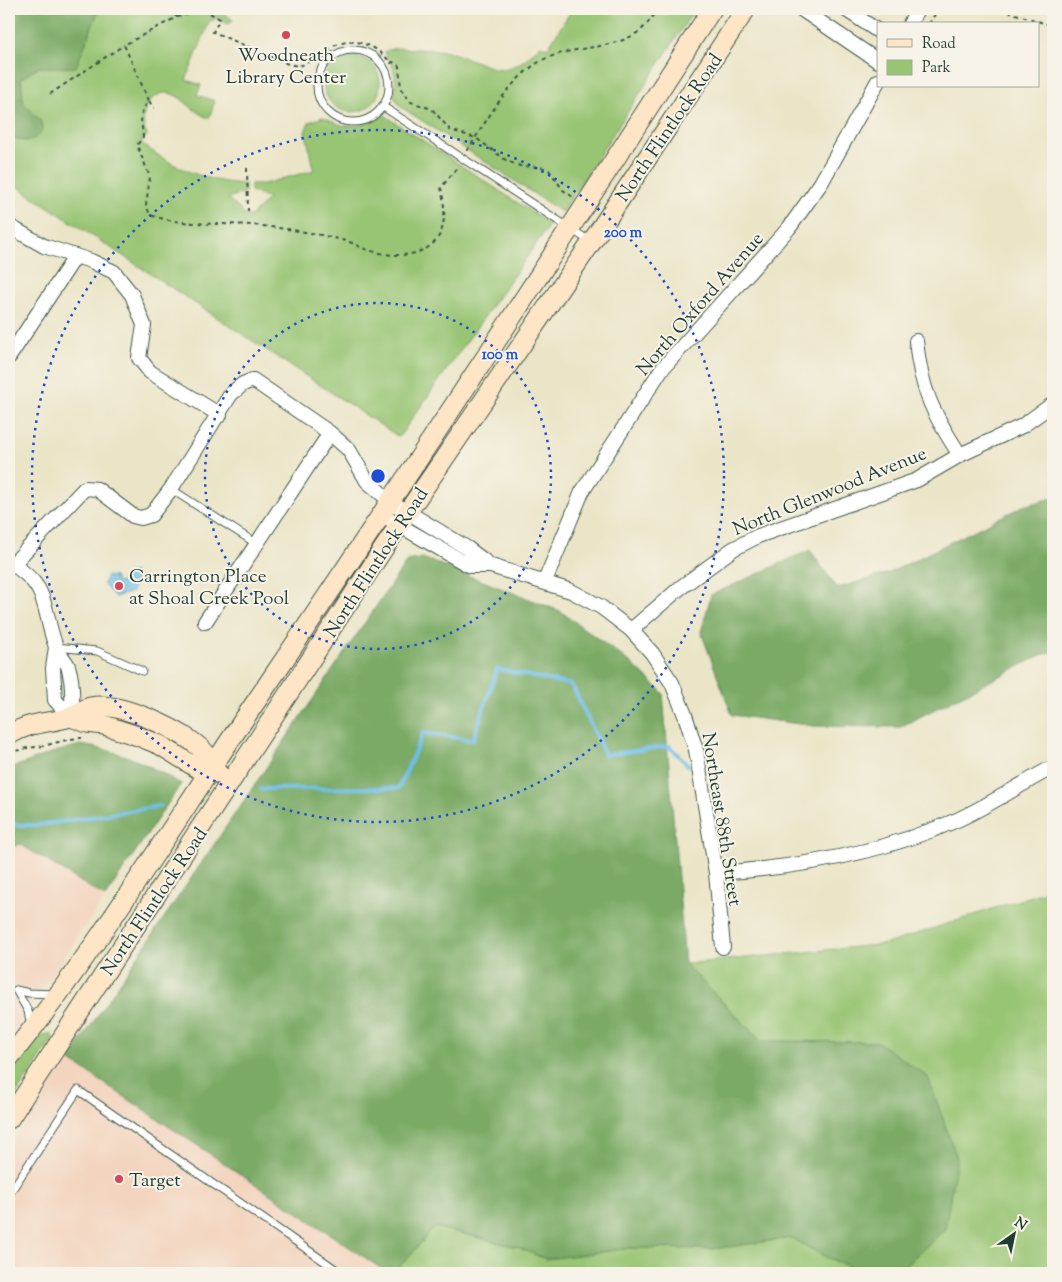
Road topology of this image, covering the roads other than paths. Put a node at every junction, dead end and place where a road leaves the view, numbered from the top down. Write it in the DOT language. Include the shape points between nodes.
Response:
graph roads {
  1 [pos="712,9"];
  2 [pos="746,9"];
  3 [pos="801,9"];
  4 [pos="845,9"];
  5 [pos="917,9"];
  6 [pos="911,22"];
  7 [pos="877,30"];
  8 [pos="877,60"];
  9 [pos="877,83"];
  10 [pos="382,106"];
  11 [pos="9,226"];
  12 [pos="571,228"];
  13 [pos="591,243"];
  14 [pos="75,257"];
  15 [pos="916,341"];
  16 [pos="9,357"];
  17 [pos="1053,404"];
  18 [pos="220,415"];
  19 [pos="330,433"];
  20 [pos="960,455"];
  21 [pos="171,489"];
  22 [pos="387,508"];
  23 [pos="403,519"];
  24 [pos="256,544"];
  25 [pos="11,563"];
  26 [pos="545,581"];
  27 [pos="205,622"];
  28 [pos="631,630"];
  29 [pos="56,648"];
  30 [pos="142,672"];
  31 [pos="71,717"];
  32 [pos="9,735"];
  33 [pos="1053,767"];
  34 [pos="211,768"];
  35 [pos="231,783"];
  36 [pos="716,872"];
  37 [pos="723,947"];
  38 [pos="52,1001"];
  39 [pos="71,1024"];
  40 [pos="31,1031"];
  41 [pos="9,1058"];
  42 [pos="9,1119"];
  43 [pos="9,1194"];
  44 [pos="341,1273"];
  1 -- 12 [label="main road, North Flintlock Road"];
  2 -- 13 [label="main road, North Flintlock Road"];
  3 -- 8 [label="street"];
  4 -- 7 [label="street"];
  5 -- 6 [label="street"];
  9 -- 26 [label="street, North Oxford Avenue" via="821,183 789,228 660,370 582,492"];
  10 -- 10 [label="lane" via="388,90 388,78 383,67 371,55 353,50 342,52 323,66 317,82 319,100 335,117 346,122 358,122 369,118"];
  10 -- 12 [label="lane"];
  11 -- 14 [label="street" via="44,246"];
  12 -- 13 [label="lane"];
  12 -- 22 [label="main road, North Flintlock Road"];
  13 -- 23 [label="main road, North Flintlock Road"];
  14 -- 16 [label="street"];
  14 -- 18 [label="street" via="114,272 132,295 144,325 139,358 150,372"];
  15 -- 20 [label="street" via="919,373 935,416"];
  17 -- 20 [label="street, North Glenwood Avenue" via="1022,426"];
  18 -- 19 [label="street, Northeast 88th Street" via="231,394 253,380"];
  18 -- 21 [label="street"];
  19 -- 22 [label="street, Northeast 88th Street" via="349,450"];
  19 -- 24 [label="street"];
  20 -- 28 [label="street, North Glenwood Avenue" via="916,480 758,536 733,549"];
  21 -- 24 [label="lane"];
  21 -- 25 [label="street" via="151,515 141,518 133,516 97,489 85,488"];
  22 -- 23 [label="street, Northeast 88th Street"];
  22 -- 34 [label="main road, North Flintlock Road"];
  23 -- 26 [label="street, Northeast 88th Street" via="470,566 490,566"];
  23 -- 35 [label="main road, North Flintlock Road"];
  24 -- 27 [label="street"];
  25 -- 29 [label="street" via="24,571 38,587 47,608"];
  26 -- 28 [label="street, Northeast 88th Street" via="601,607"];
  28 -- 36 [label="street, Northeast 88th Street" via="652,653 672,683 685,715 696,750"];
  29 -- 30 [label="lane" via="97,651"];
  29 -- 31 [label="street" via="53,668 55,700"];
  31 -- 32 [label="main road" via="24,726"];
  31 -- 34 [label="main road" via="138,736 160,745 197,768"];
  33 -- 36 [label="street" via="957,820 894,843 816,862"];
  34 -- 35 [label="main road"];
  34 -- 38 [label="main road, North Flintlock Road" via="126,897"];
  35 -- 39 [label="main road, North Flintlock Road"];
  36 -- 37 [label="street, Northeast 88th Street"];
  38 -- 39 [label="main road"];
  38 -- 40 [label="main road, North Flintlock Road"];
  38 -- 40 [label="lane" via="16,990 28,1011"];
  39 -- 42 [label="main road, North Flintlock Road"];
  40 -- 41 [label="main road, North Flintlock Road"];
  43 -- 44 [label="lane" via="78,1090"];
}
